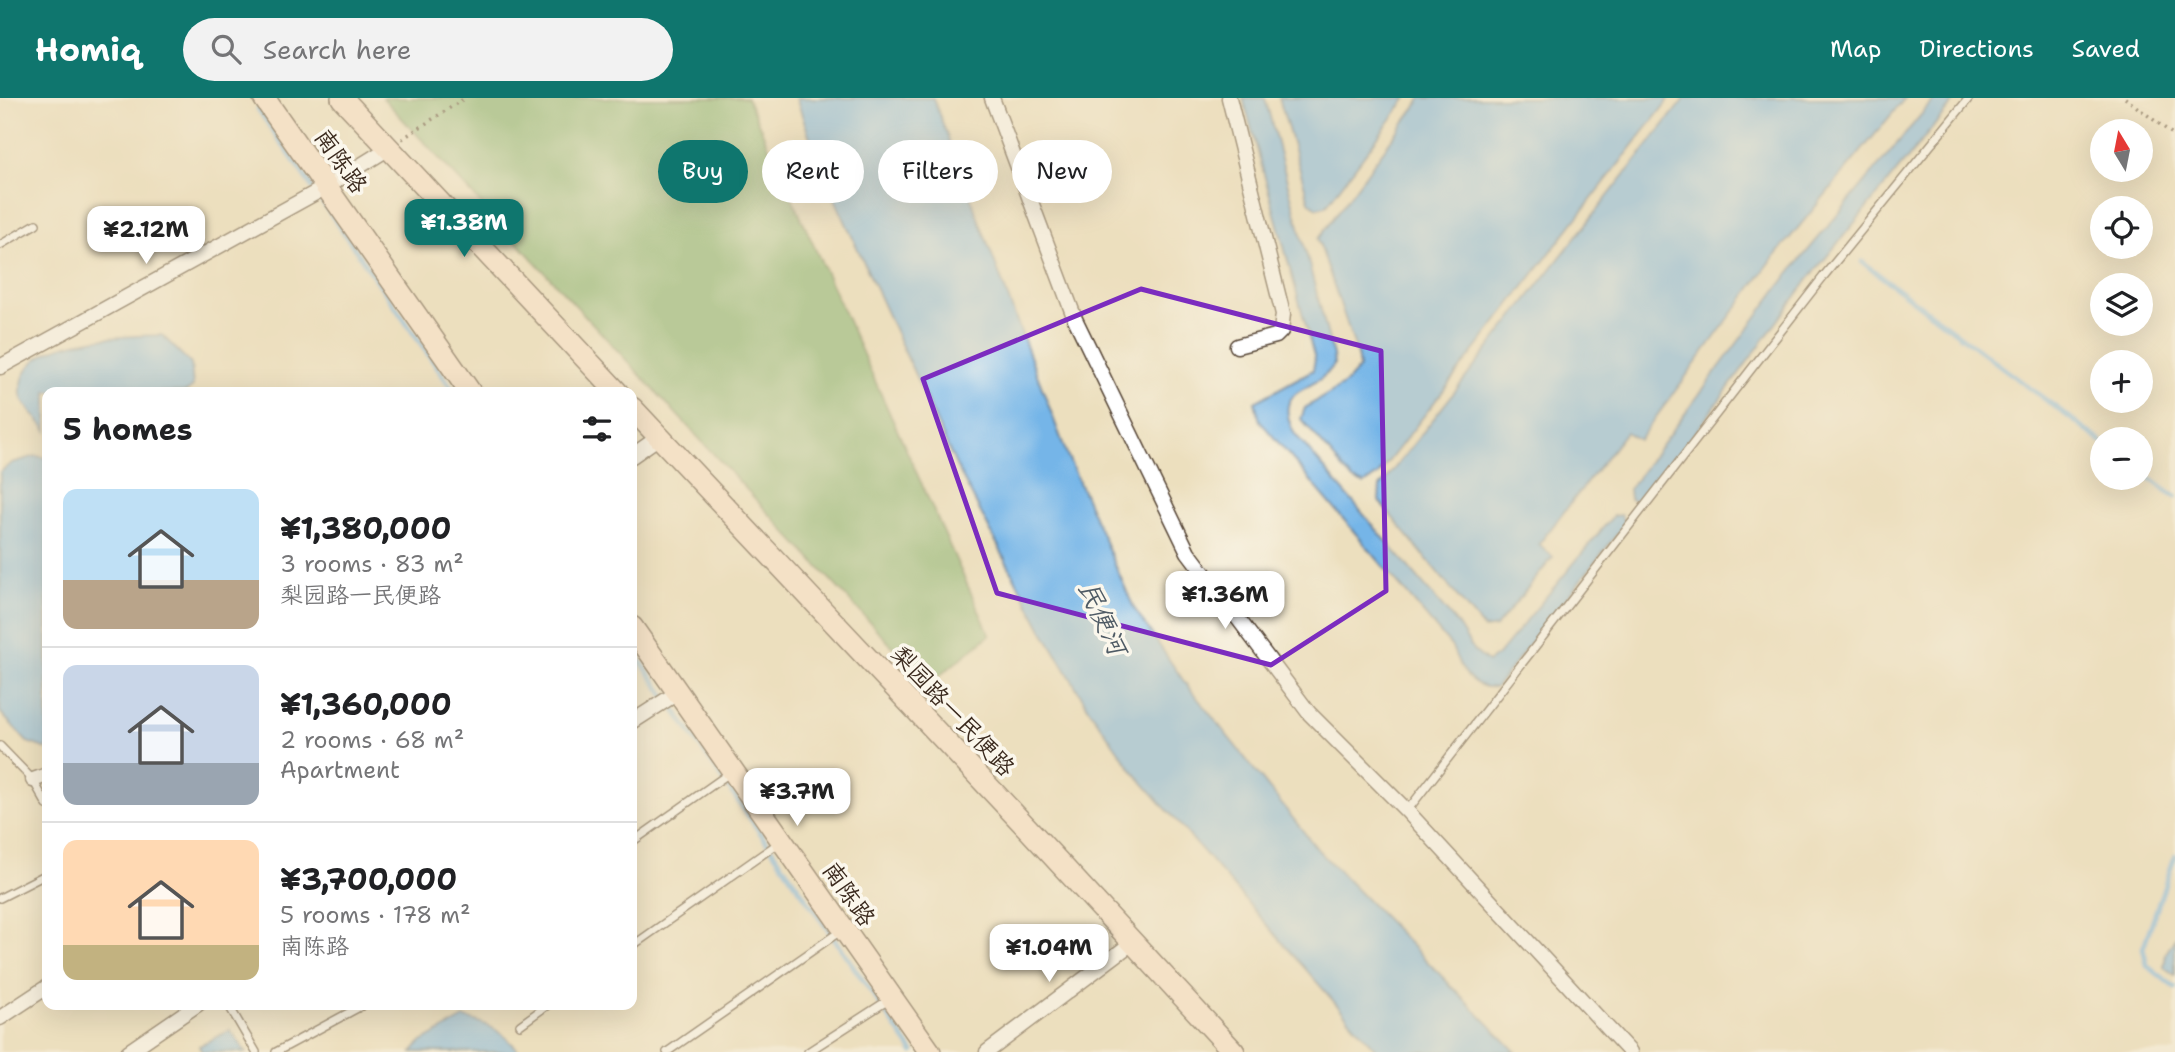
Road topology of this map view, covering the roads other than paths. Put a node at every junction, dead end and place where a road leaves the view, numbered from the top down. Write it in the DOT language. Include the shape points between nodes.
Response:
graph roads {
  1 [pos="264,98"];
  2 [pos="342,98"];
  3 [pos="992,98"];
  4 [pos="1230,98"];
  5 [pos="1969,98"];
  6 [pos="389,148"];
  7 [pos="319,191"];
  8 [pos="36,224"];
  9 [pos="0,245"];
  10 [pos="1237,346"];
  11 [pos="0,367"];
  12 [pos="467,387"];
  13 [pos="612,387"];
  14 [pos="637,413"];
  15 [pos="659,437"];
  16 [pos="637,452"];
  17 [pos="637,636"];
  18 [pos="670,697"];
  19 [pos="637,719"];
  20 [pos="0,746"];
  21 [pos="726,776"];
  22 [pos="42,777"];
  23 [pos="33,780"];
  24 [pos="42,796"];
  25 [pos="1407,811"];
  26 [pos="637,838"];
  27 [pos="774,846"];
  28 [pos="42,877"];
  29 [pos="0,898"];
  30 [pos="836,934"];
  31 [pos="637,942"];
  32 [pos="1132,943"];
  33 [pos="42,991"];
  34 [pos="884,1003"];
  35 [pos="189,1010"];
  36 [pos="232,1010"];
  37 [pos="354,1010"];
  38 [pos="541,1010"];
  39 [pos="0,1018"];
  40 [pos="520,1025"];
  41 [pos="128,1052"];
  42 [pos="256,1052"];
  43 [pos="276,1052"];
  44 [pos="667,1052"];
  45 [pos="808,1052"];
  46 [pos="930,1052"];
  47 [pos="987,1052"];
  48 [pos="1234,1052"];
  49 [pos="1630,1052"];
  1 -- 7 [label="main road, 南陈路"];
  2 -- 6 [label="main road"];
  3 -- 25 [label="street" via="1075,319 1188,552 1309,713"];
  4 -- 10 [label="street" via="1283,314 1276,336"];
  5 -- 25 [label="lane" via="1814,288"];
  6 -- 7 [label="street"];
  6 -- 13 [label="main road"];
  7 -- 11 [label="street"];
  7 -- 12 [label="main road, 南陈路"];
  8 -- 9 [label="lane"];
  14 -- 15 [label="main road, 梨园路一民便路"];
  15 -- 16 [label="street"];
  15 -- 32 [label="main road, 梨园路一民便路"];
  17 -- 18 [label="main road, 南陈路"];
  18 -- 19 [label="street"];
  18 -- 21 [label="main road, 南陈路"];
  20 -- 23 [label="lane"];
  21 -- 26 [label="lane"];
  21 -- 27 [label="main road, 南陈路"];
  22 -- 23 [label="street"];
  23 -- 24 [label="lane"];
  25 -- 49 [label="street"];
  27 -- 30 [label="main road, 南陈路"];
  27 -- 31 [label="lane"];
  28 -- 29 [label="lane"];
  30 -- 34 [label="main road, 南陈路"];
  30 -- 44 [label="lane"];
  32 -- 47 [label="street"];
  32 -- 48 [label="main road, 梨园路一民便路"];
  33 -- 39 [label="street"];
  34 -- 45 [label="lane"];
  34 -- 46 [label="main road, 南陈路"];
  35 -- 41 [label="street"];
  36 -- 42 [label="lane"];
  37 -- 43 [label="lane"];
  38 -- 40 [label="lane"];
}
